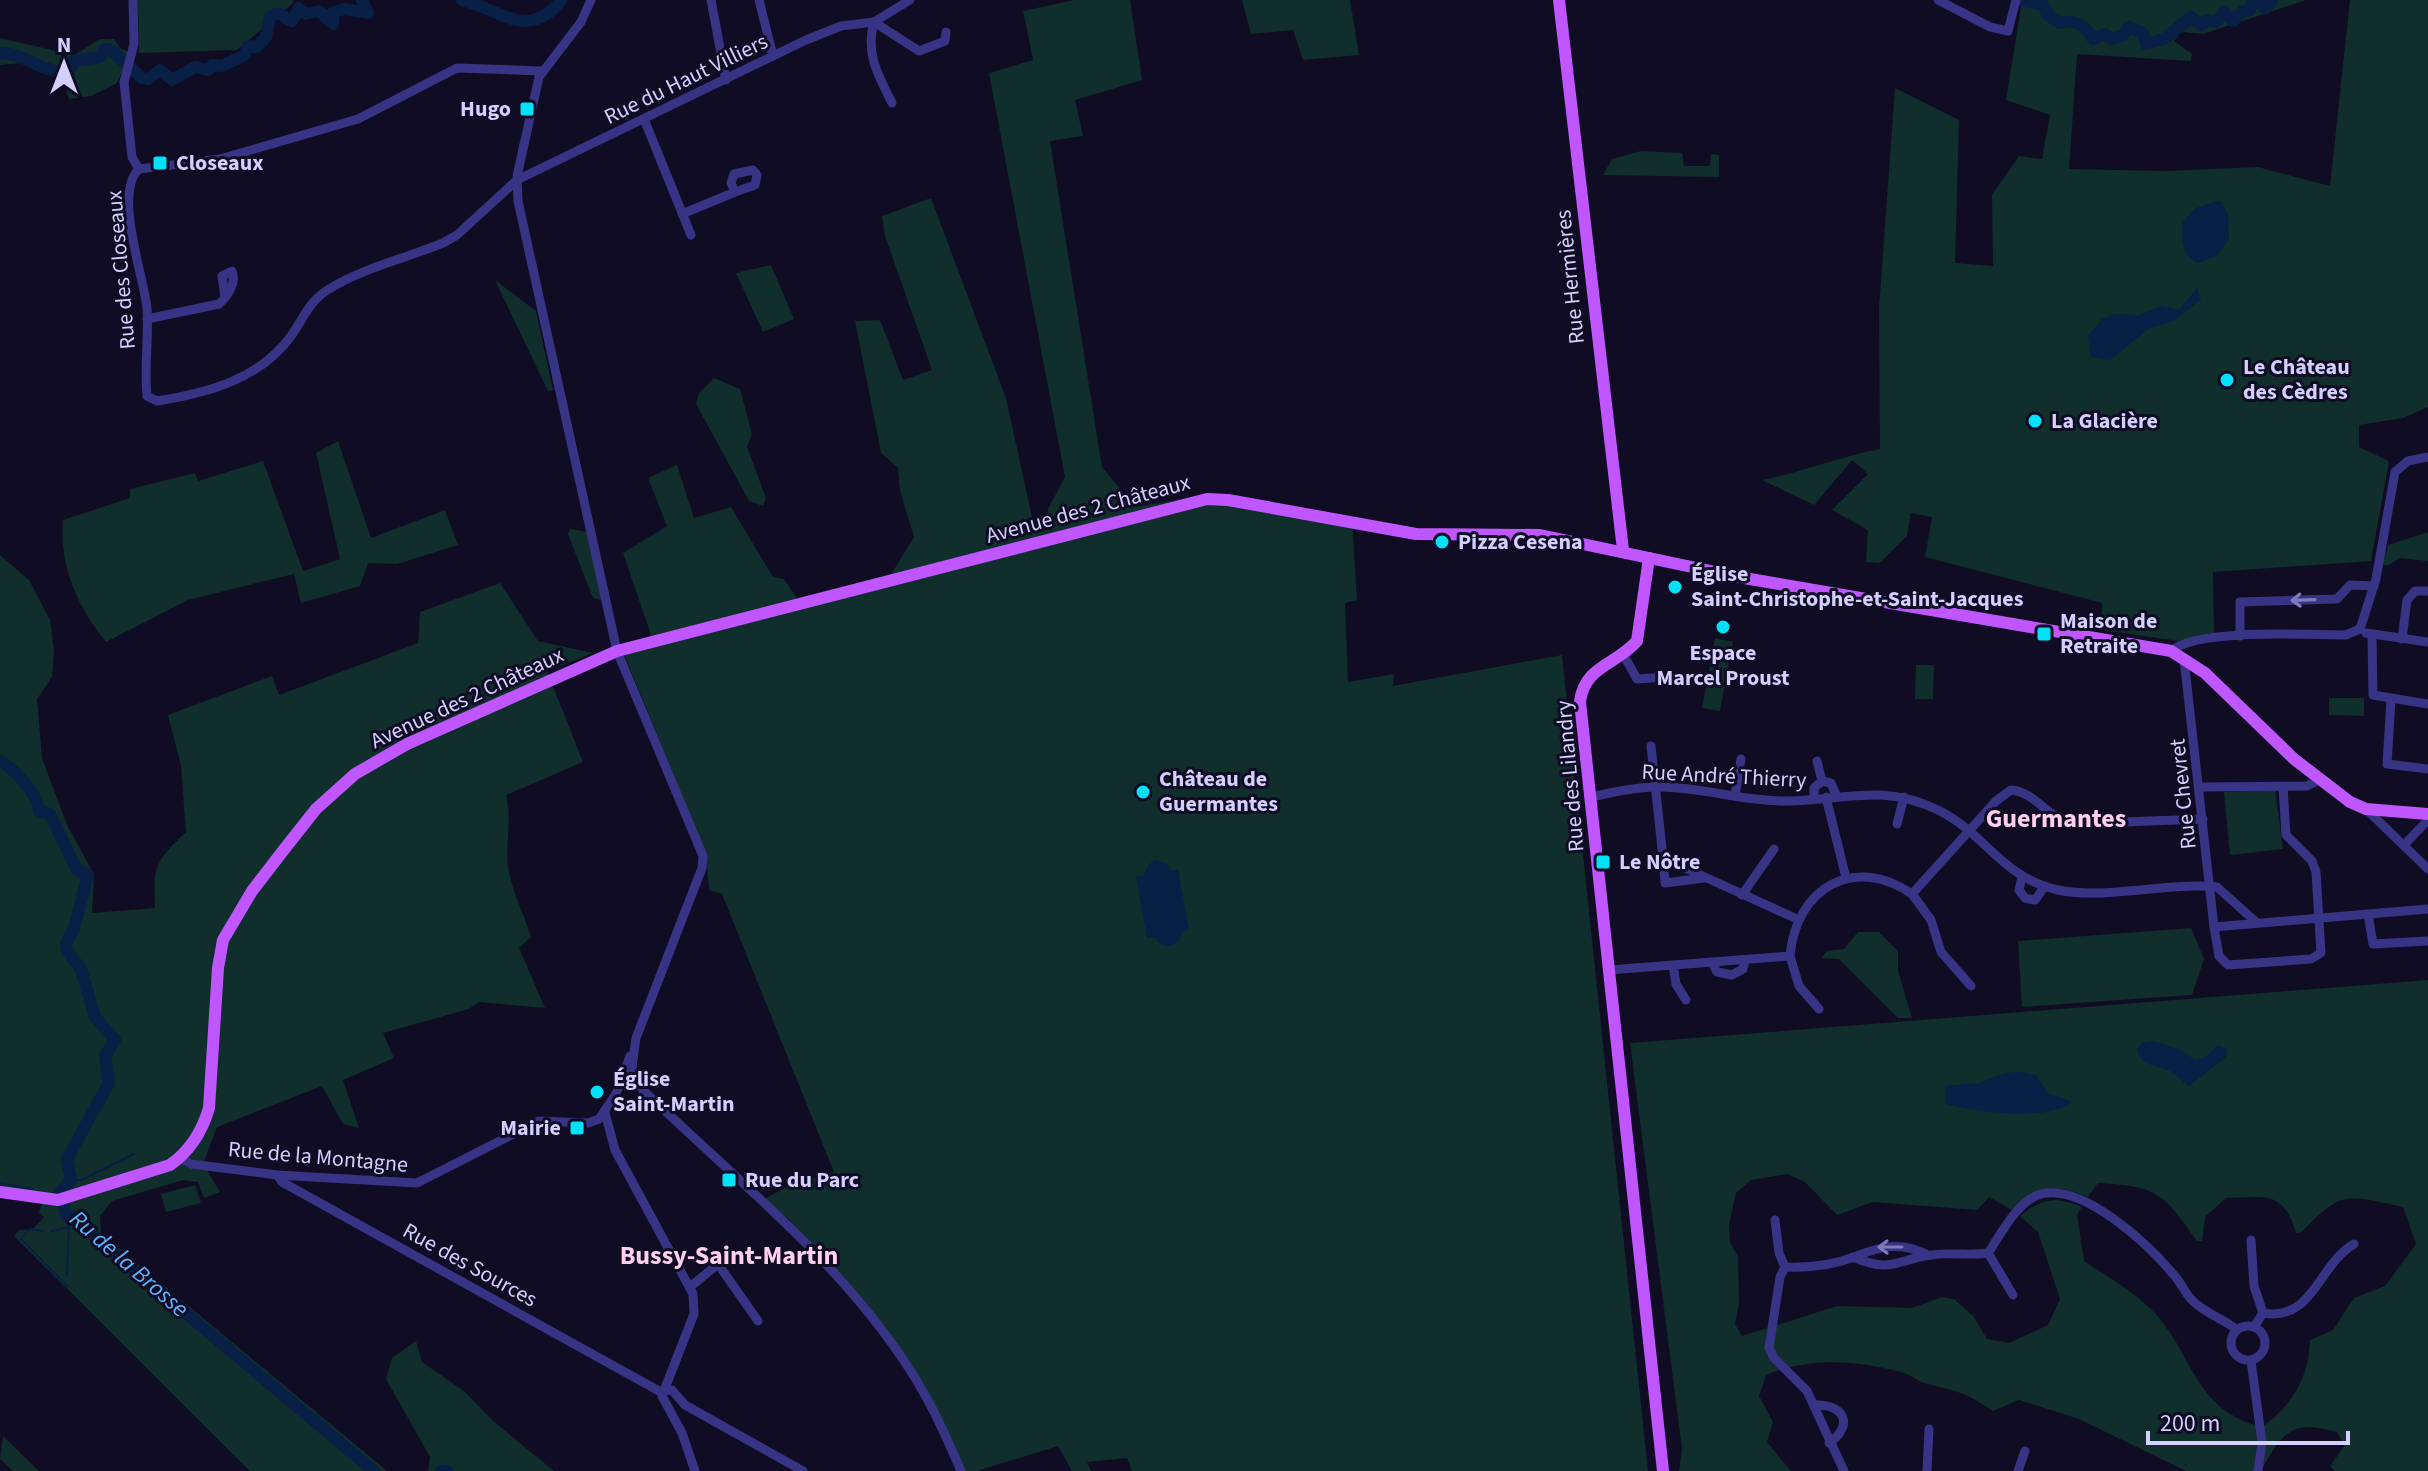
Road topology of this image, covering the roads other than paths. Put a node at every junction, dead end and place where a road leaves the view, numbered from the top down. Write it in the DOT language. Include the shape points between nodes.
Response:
graph roads {
  1 [pos="133,0"];
  2 [pos="591,0"];
  3 [pos="711,0"];
  4 [pos="759,0"];
  5 [pos="910,0"];
  6 [pos="1559,0"];
  7 [pos="1938,0"];
  8 [pos="2016,0"];
  9 [pos="874,22"];
  10 [pos="946,32"];
  11 [pos="773,56"];
  12 [pos="542,71"];
  13 [pos="726,80"];
  14 [pos="892,103"];
  15 [pos="644,119"];
  16 [pos="139,169"];
  17 [pos="517,180"];
  18 [pos="735,192"];
  19 [pos="682,214"];
  20 [pos="691,235"];
  21 [pos="225,297"];
  22 [pos="147,319"];
  23 [pos="150,400"];
  24 [pos="2428,457"];
  25 [pos="1623,550"];
  26 [pos="1649,558"];
  27 [pos="2374,586"];
  28 [pos="2428,591"];
  29 [pos="2360,629"];
  30 [pos="2240,636"];
  31 [pos="2372,636"];
  32 [pos="2402,639"];
  33 [pos="2428,642"];
  34 [pos="617,651"];
  35 [pos="2171,651"];
  36 [pos="1623,654"];
  37 [pos="2184,659"];
  38 [pos="1666,677"];
  39 [pos="2391,700"];
  40 [pos="2428,704"];
  41 [pos="1651,746"];
  42 [pos="1741,759"];
  43 [pos="1817,761"];
  44 [pos="2428,769"];
  45 [pos="2319,780"];
  46 [pos="1822,781"];
  47 [pos="1655,787"];
  48 [pos="2200,787"];
  49 [pos="2283,787"];
  50 [pos="2339,795"];
  51 [pos="1735,796"];
  52 [pos="1831,796"];
  53 [pos="1590,797"];
  54 [pos="1904,797"];
  55 [pos="1814,799"];
  56 [pos="2428,806"];
  57 [pos="2366,809"];
  58 [pos="2428,814"];
  59 [pos="2203,819"];
  60 [pos="2428,820"];
  61 [pos="1897,824"];
  62 [pos="1969,831"];
  63 [pos="2404,845"];
  64 [pos="1774,849"];
  65 [pos="1663,858"];
  66 [pos="2428,869"];
  67 [pos="2022,877"];
  68 [pos="1704,878"];
  69 [pos="1846,878"];
  70 [pos="2045,886"];
  71 [pos="2210,887"];
  72 [pos="1912,894"];
  73 [pos="1742,895"];
  74 [pos="2428,909"];
  75 [pos="2368,914"];
  76 [pos="2319,917"];
  77 [pos="1797,919"];
  78 [pos="2256,922"];
  79 [pos="2214,927"];
  80 [pos="2428,941"];
  81 [pos="1790,956"];
  82 [pos="1673,965"];
  83 [pos="1609,970"];
  84 [pos="1971,986"];
  85 [pos="1686,1000"];
  86 [pos="1819,1009"];
  87 [pos="633,1050"];
  88 [pos="642,1089"];
  89 [pos="616,1094"];
  90 [pos="605,1113"];
  91 [pos="592,1121"];
  92 [pos="608,1134"];
  93 [pos="181,1158"];
  94 [pos="277,1175"];
  95 [pos="0,1192"];
  96 [pos="1775,1220"];
  97 [pos="2251,1240"];
  98 [pos="2354,1244"];
  99 [pos="1988,1253"];
  100 [pos="1928,1255"];
  101 [pos="1853,1257"];
  102 [pos="1785,1267"];
  103 [pos="690,1287"];
  104 [pos="2013,1295"];
  105 [pos="2263,1313"];
  106 [pos="758,1321"];
  107 [pos="2254,1327"];
  108 [pos="2237,1330"];
  109 [pos="2251,1361"];
  110 [pos="667,1380"];
  111 [pos="648,1385"];
  112 [pos="662,1393"];
  113 [pos="681,1400"];
  114 [pos="1815,1405"];
  115 [pos="1929,1429"];
  116 [pos="1829,1443"];
  117 [pos="2025,1451"];
  118 [pos="961,1470"];
  119 [pos="695,1471"];
  120 [pos="803,1471"];
  121 [pos="1663,1471"];
  122 [pos="1844,1471"];
  123 [pos="1927,1471"];
  124 [pos="2018,1471"];
  125 [pos="2258,1471"];
  1 -- 16 [label="street, Rue des Closeaux" via="134,44 124,82 134,166"];
  2 -- 12 [label="street" via="581,22"];
  3 -- 13 [label="street"];
  4 -- 11 [label="street"];
  5 -- 9 [label="street"];
  6 -- 25 [label="main road, Rue Hermières"];
  7 -- 8 [label="street" via="2008,31"];
  9 -- 10 [label="street" via="919,51 945,41"];
  9 -- 11 [label="street, Rue du Haut Villiers" via="841,26"];
  9 -- 14 [label="street" via="870,54"];
  11 -- 13 [label="street, Rue du Haut Villiers"];
  12 -- 16 [label="street" via="457,68 358,119 220,159"];
  12 -- 17 [label="street"];
  13 -- 15 [label="street, Rue du Haut Villiers"];
  15 -- 17 [label="street, Rue du Haut Villiers"];
  15 -- 19 [label="street"];
  16 -- 22 [label="street, Rue des Closeaux" via="130,180 131,219"];
  17 -- 23 [label="street, Rue du Haut Villiers" via="457,235 329,288 303,312 282,348 252,373 171,399"];
  17 -- 34 [label="street"];
  18 -- 19 [label="street"];
  19 -- 20 [label="street"];
  21 -- 22 [label="street" via="215,305"];
  22 -- 23 [label="street, Rue des Closeaux"];
  24 -- 27 [label="street" via="2408,461 2395,472"];
  25 -- 26 [label="main road, Avenue des 2 Châteaux"];
  25 -- 34 [label="main road, Avenue des 2 Châteaux" via="1540,535 1416,534 1207,499"];
  26 -- 35 [label="main road, Avenue des 2 Châteaux"];
  26 -- 36 [label="main road" via="1637,641"];
  27 -- 29 [label="street"];
  27 -- 30 [label="street, one-way" via="2350,585 2337,599 2240,602"];
  28 -- 32 [label="street" via="2415,591 2407,600"];
  29 -- 30 [label="street" via="2346,635"];
  29 -- 31 [label="street"];
  30 -- 35 [label="street" via="2183,642"];
  31 -- 32 [label="street"];
  31 -- 39 [label="street" via="2373,695"];
  32 -- 33 [label="street"];
  34 -- 87 [label="street" via="703,856"];
  34 -- 93 [label="main road, Avenue des 2 Châteaux" via="407,744 355,774 316,809 252,891 223,940 209,1108 204,1126"];
  35 -- 37 [label="main road, Avenue des 2 Châteaux"];
  36 -- 38 [label="street" via="1637,679"];
  36 -- 53 [label="main road, Rue des Lilandry" via="1590,675 1581,691"];
  37 -- 45 [label="main road, Avenue des 2 Châteaux"];
  37 -- 48 [label="street, Rue Chevret"];
  39 -- 40 [label="street"];
  39 -- 44 [label="street" via="2387,764"];
  41 -- 47 [label="street"];
  42 -- 51 [label="street"];
  43 -- 46 [label="street"];
  45 -- 49 [label="street"];
  45 -- 50 [label="main road, Avenue des 2 Châteaux"];
  46 -- 52 [label="street" via="1831,783"];
  46 -- 55 [label="street" via="1814,788"];
  47 -- 51 [label="street, Rue André Thierry"];
  47 -- 53 [label="street, Rue André Thierry"];
  47 -- 65 [label="street"];
  48 -- 49 [label="street"];
  48 -- 59 [label="street, Rue Chevret"];
  49 -- 76 [label="street" via="2286,835 2312,861"];
  50 -- 56 [label="main road, Avenue des 2 Châteaux" via="2374,804"];
  50 -- 57 [label="main road, Avenue des 2 Châteaux"];
  51 -- 55 [label="street, Rue André Thierry"];
  52 -- 54 [label="street, Rue André Thierry"];
  52 -- 55 [label="street, Rue André Thierry"];
  52 -- 69 [label="street"];
  53 -- 83 [label="main road, Rue des Lilandry"];
  54 -- 61 [label="street"];
  54 -- 62 [label="street, Rue André Thierry" via="1938,810"];
  57 -- 58 [label="main road, Avenue des 2 Châteaux"];
  57 -- 63 [label="street"];
  59 -- 62 [label="street" via="2070,824 2052,817 2023,792 2011,790"];
  59 -- 71 [label="street, Rue Chevret"];
  60 -- 63 [label="street"];
  62 -- 67 [label="street, Rue André Thierry"];
  62 -- 72 [label="street"];
  63 -- 66 [label="street"];
  64 -- 73 [label="street"];
  65 -- 68 [label="street"];
  65 -- 68 [label="street" via="1665,883"];
  67 -- 70 [label="street, Rue André Thierry"];
  67 -- 70 [label="street, Rue André Thierry" via="2019,890 2025,898 2035,900"];
  68 -- 73 [label="street"];
  69 -- 72 [label="street" via="1882,879"];
  69 -- 77 [label="street" via="1816,894"];
  70 -- 71 [label="street, Rue André Thierry" via="2076,891"];
  71 -- 78 [label="street" via="2217,887"];
  71 -- 79 [label="street, Rue Chevret"];
  72 -- 84 [label="street" via="1931,920 1941,952"];
  73 -- 77 [label="street"];
  74 -- 75 [label="street"];
  75 -- 76 [label="street"];
  75 -- 80 [label="street" via="2373,944"];
  76 -- 78 [label="street"];
  76 -- 79 [label="street, Rue Chevret" via="2321,953 2311,959 2228,965 2219,956"];
  77 -- 81 [label="street"];
  78 -- 79 [label="street"];
  81 -- 82 [label="street"];
  81 -- 86 [label="street" via="1799,986"];
  82 -- 83 [label="street"];
  82 -- 85 [label="street"];
  83 -- 121 [label="main road, Rue des Lilandry"];
  87 -- 88 [label="street" via="633,1072"];
  87 -- 89 [label="street"];
  88 -- 89 [label="street"];
  88 -- 118 [label="street" via="787,1222 878,1325 921,1388"];
  89 -- 90 [label="street"];
  90 -- 91 [label="street"];
  90 -- 92 [label="street"];
  91 -- 92 [label="street"];
  91 -- 94 [label="street, Rue de la Montagne" via="539,1121 417,1183"];
  92 -- 103 [label="street"];
  93 -- 94 [label="street, Rue de la Montagne" via="191,1164"];
  93 -- 95 [label="main road" via="63,1198"];
  94 -- 111 [label="street, Rue des Sources"];
  96 -- 102 [label="street"];
  97 -- 105 [label="street" via="2254,1286"];
  98 -- 105 [label="street" via="2332,1260 2303,1303 2285,1314"];
  99 -- 100 [label="street"];
  99 -- 104 [label="street"];
  99 -- 108 [label="street" via="2023,1204 2056,1193 2070,1195 2125,1227 2175,1275 2192,1300"];
  100 -- 101 [label="street" via="1880,1266"];
  100 -- 101 [label="street, one-way" via="1893,1245"];
  101 -- 102 [label="street"];
  102 -- 114 [label="street" via="1769,1348"];
  103 -- 106 [label="street" via="718,1264"];
  103 -- 110 [label="street" via="694,1314"];
  105 -- 107 [label="street"];
  107 -- 108 [label="street"];
  107 -- 109 [label="street" via="2264,1335 2265,1348"];
  108 -- 109 [label="street" via="2232,1350"];
  109 -- 125 [label="street" via="2262,1442"];
  110 -- 111 [label="street"];
  110 -- 112 [label="street"];
  110 -- 113 [label="street, Rue des Sources"];
  111 -- 112 [label="street, Rue des Sources"];
  112 -- 113 [label="street, Rue des Sources" via="672,1390"];
  112 -- 119 [label="street"];
  113 -- 120 [label="street, Rue des Sources"];
  114 -- 116 [label="street"];
  114 -- 116 [label="street" via="1832,1406 1842,1416 1840,1436"];
  115 -- 123 [label="street"];
  116 -- 122 [label="street"];
  117 -- 124 [label="street"];
}
